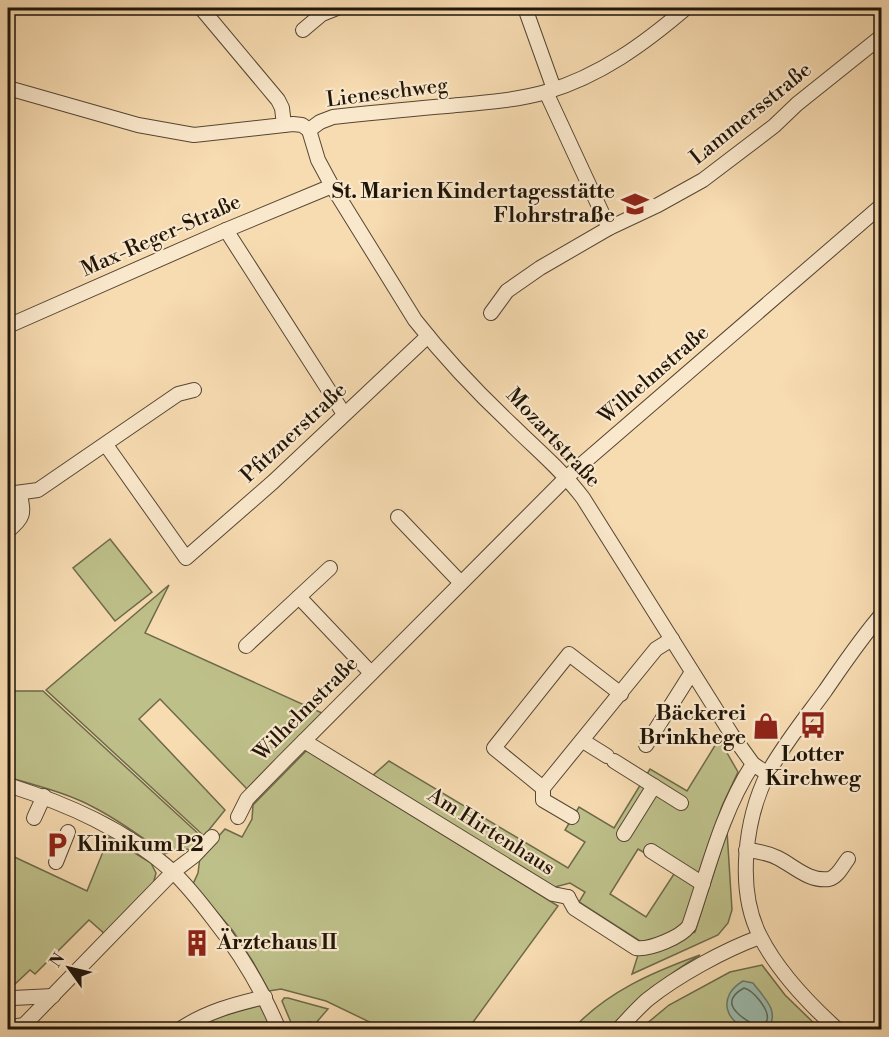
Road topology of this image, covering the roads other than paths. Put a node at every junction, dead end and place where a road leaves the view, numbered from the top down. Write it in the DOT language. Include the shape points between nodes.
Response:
graph roads {
  1 [pos="201,8"];
  2 [pos="337,8"];
  3 [pos="525,8"];
  4 [pos="686,8"];
  5 [pos="303,30"];
  6 [pos="882,36"];
  7 [pos="8,88"];
  8 [pos="550,91"];
  9 [pos="284,124"];
  10 [pos="309,130"];
  11 [pos="332,186"];
  12 [pos="882,206"];
  13 [pos="609,228"];
  14 [pos="226,230"];
  15 [pos="491,313"];
  16 [pos="8,326"];
  17 [pos="428,336"];
  18 [pos="194,390"];
  19 [pos="344,414"];
  20 [pos="106,445"];
  21 [pos="567,477"];
  22 [pos="14,494"];
  23 [pos="398,517"];
  24 [pos="8,531"];
  25 [pos="330,568"];
  26 [pos="460,583"];
  27 [pos="298,597"];
  28 [pos="882,614"];
  29 [pos="672,639"];
  30 [pos="246,646"];
  31 [pos="692,672"];
  32 [pos="371,673"];
  33 [pos="621,694"];
  34 [pos="304,741"];
  35 [pos="583,741"];
  36 [pos="646,746"];
  37 [pos="753,764"];
  38 [pos="768,774"];
  39 [pos="8,785"];
  40 [pos="654,786"];
  41 [pos="543,788"];
  42 [pos="44,796"];
  43 [pos="681,803"];
  44 [pos="238,817"];
  45 [pos="572,817"];
  46 [pos="34,818"];
  47 [pos="68,832"];
  48 [pos="624,834"];
  49 [pos="212,837"];
  50 [pos="746,850"];
  51 [pos="651,851"];
  52 [pos="848,859"];
  53 [pos="56,862"];
  54 [pos="173,872"];
  55 [pos="703,884"];
  56 [pos="568,897"];
  57 [pos="568,912"];
  58 [pos="760,937"];
  59 [pos="53,996"];
  60 [pos="265,997"];
  61 [pos="8,1002"];
  62 [pos="8,1025"];
  63 [pos="179,1029"];
  64 [pos="279,1029"];
  65 [pos="618,1029"];
  66 [pos="838,1029"];
  1 -- 9 [label="street" via="278,100"];
  2 -- 5 [label="street"];
  3 -- 8 [label="street"];
  4 -- 8 [label="street, Lieneschweg" via="628,54"];
  6 -- 13 [label="street, Lammersstraße" via="703,180"];
  7 -- 9 [label="street, Lieneschweg" via="138,125 194,135"];
  8 -- 10 [label="street, Lieneschweg" via="510,100 333,117"];
  8 -- 13 [label="street"];
  9 -- 10 [label="street, Lieneschweg" via="302,125"];
  10 -- 11 [label="street, Mozartstraße" via="318,160"];
  11 -- 14 [label="street, Max-Reger-Straße"];
  11 -- 17 [label="street, Mozartstraße"];
  12 -- 21 [label="street, Wilhelmstraße"];
  13 -- 15 [label="street, Lammersstraße" via="507,291"];
  14 -- 16 [label="street, Max-Reger-Straße"];
  14 -- 19 [label="street"];
  17 -- 19 [label="street, Pfitznerstraße"];
  17 -- 21 [label="street, Mozartstraße" via="510,424"];
  18 -- 20 [label="street" via="178,394"];
  19 -- 20 [label="street, Pfitznerstraße" via="186,558"];
  20 -- 22 [label="street" via="38,490"];
  21 -- 26 [label="street, Wilhelmstraße"];
  21 -- 29 [label="street, Mozartstraße"];
  22 -- 24 [label="street" via="24,512"];
  23 -- 26 [label="street"];
  25 -- 27 [label="street"];
  26 -- 32 [label="street, Wilhelmstraße"];
  27 -- 30 [label="street"];
  27 -- 32 [label="street"];
  28 -- 38 [label="street"];
  29 -- 31 [label="street, Mozartstraße"];
  29 -- 33 [label="street" via="656,649"];
  31 -- 36 [label="street"];
  31 -- 37 [label="street, Mozartstraße"];
  32 -- 34 [label="street, Wilhelmstraße"];
  33 -- 35 [label="street"];
  33 -- 41 [label="street" via="569,654 494,748"];
  34 -- 44 [label="street, Wilhelmstraße" via="247,799"];
  34 -- 56 [label="street, Am Hirtenhaus" via="553,894"];
  35 -- 40 [label="street"];
  35 -- 41 [label="street"];
  37 -- 38 [label="street, Mozartstraße"];
  37 -- 55 [label="street, Am Hirtenhaus" via="721,827"];
  38 -- 50 [label="street"];
  39 -- 42 [label="street"];
  40 -- 43 [label="street"];
  40 -- 48 [label="street"];
  41 -- 45 [label="street" via="543,800"];
  42 -- 46 [label="street"];
  42 -- 54 [label="street" via="107,825"];
  47 -- 53 [label="street"];
  49 -- 54 [label="street"];
  50 -- 52 [label="street" via="780,859 810,876 830,879"];
  50 -- 58 [label="street" via="747,891"];
  51 -- 55 [label="street"];
  54 -- 59 [label="street"];
  54 -- 60 [label="street" via="228,937"];
  55 -- 56 [label="street, Am Hirtenhaus" via="684,933 644,949 636,948 574,908"];
  56 -- 57 [label="street"];
  58 -- 65 [label="street" via="741,944 647,1000"];
  58 -- 66 [label="street" via="795,987"];
  59 -- 61 [label="street" via="13,998"];
  59 -- 62 [label="street" via="24,1025"];
  60 -- 63 [label="street" via="205,1015"];
  60 -- 64 [label="street"];
}
